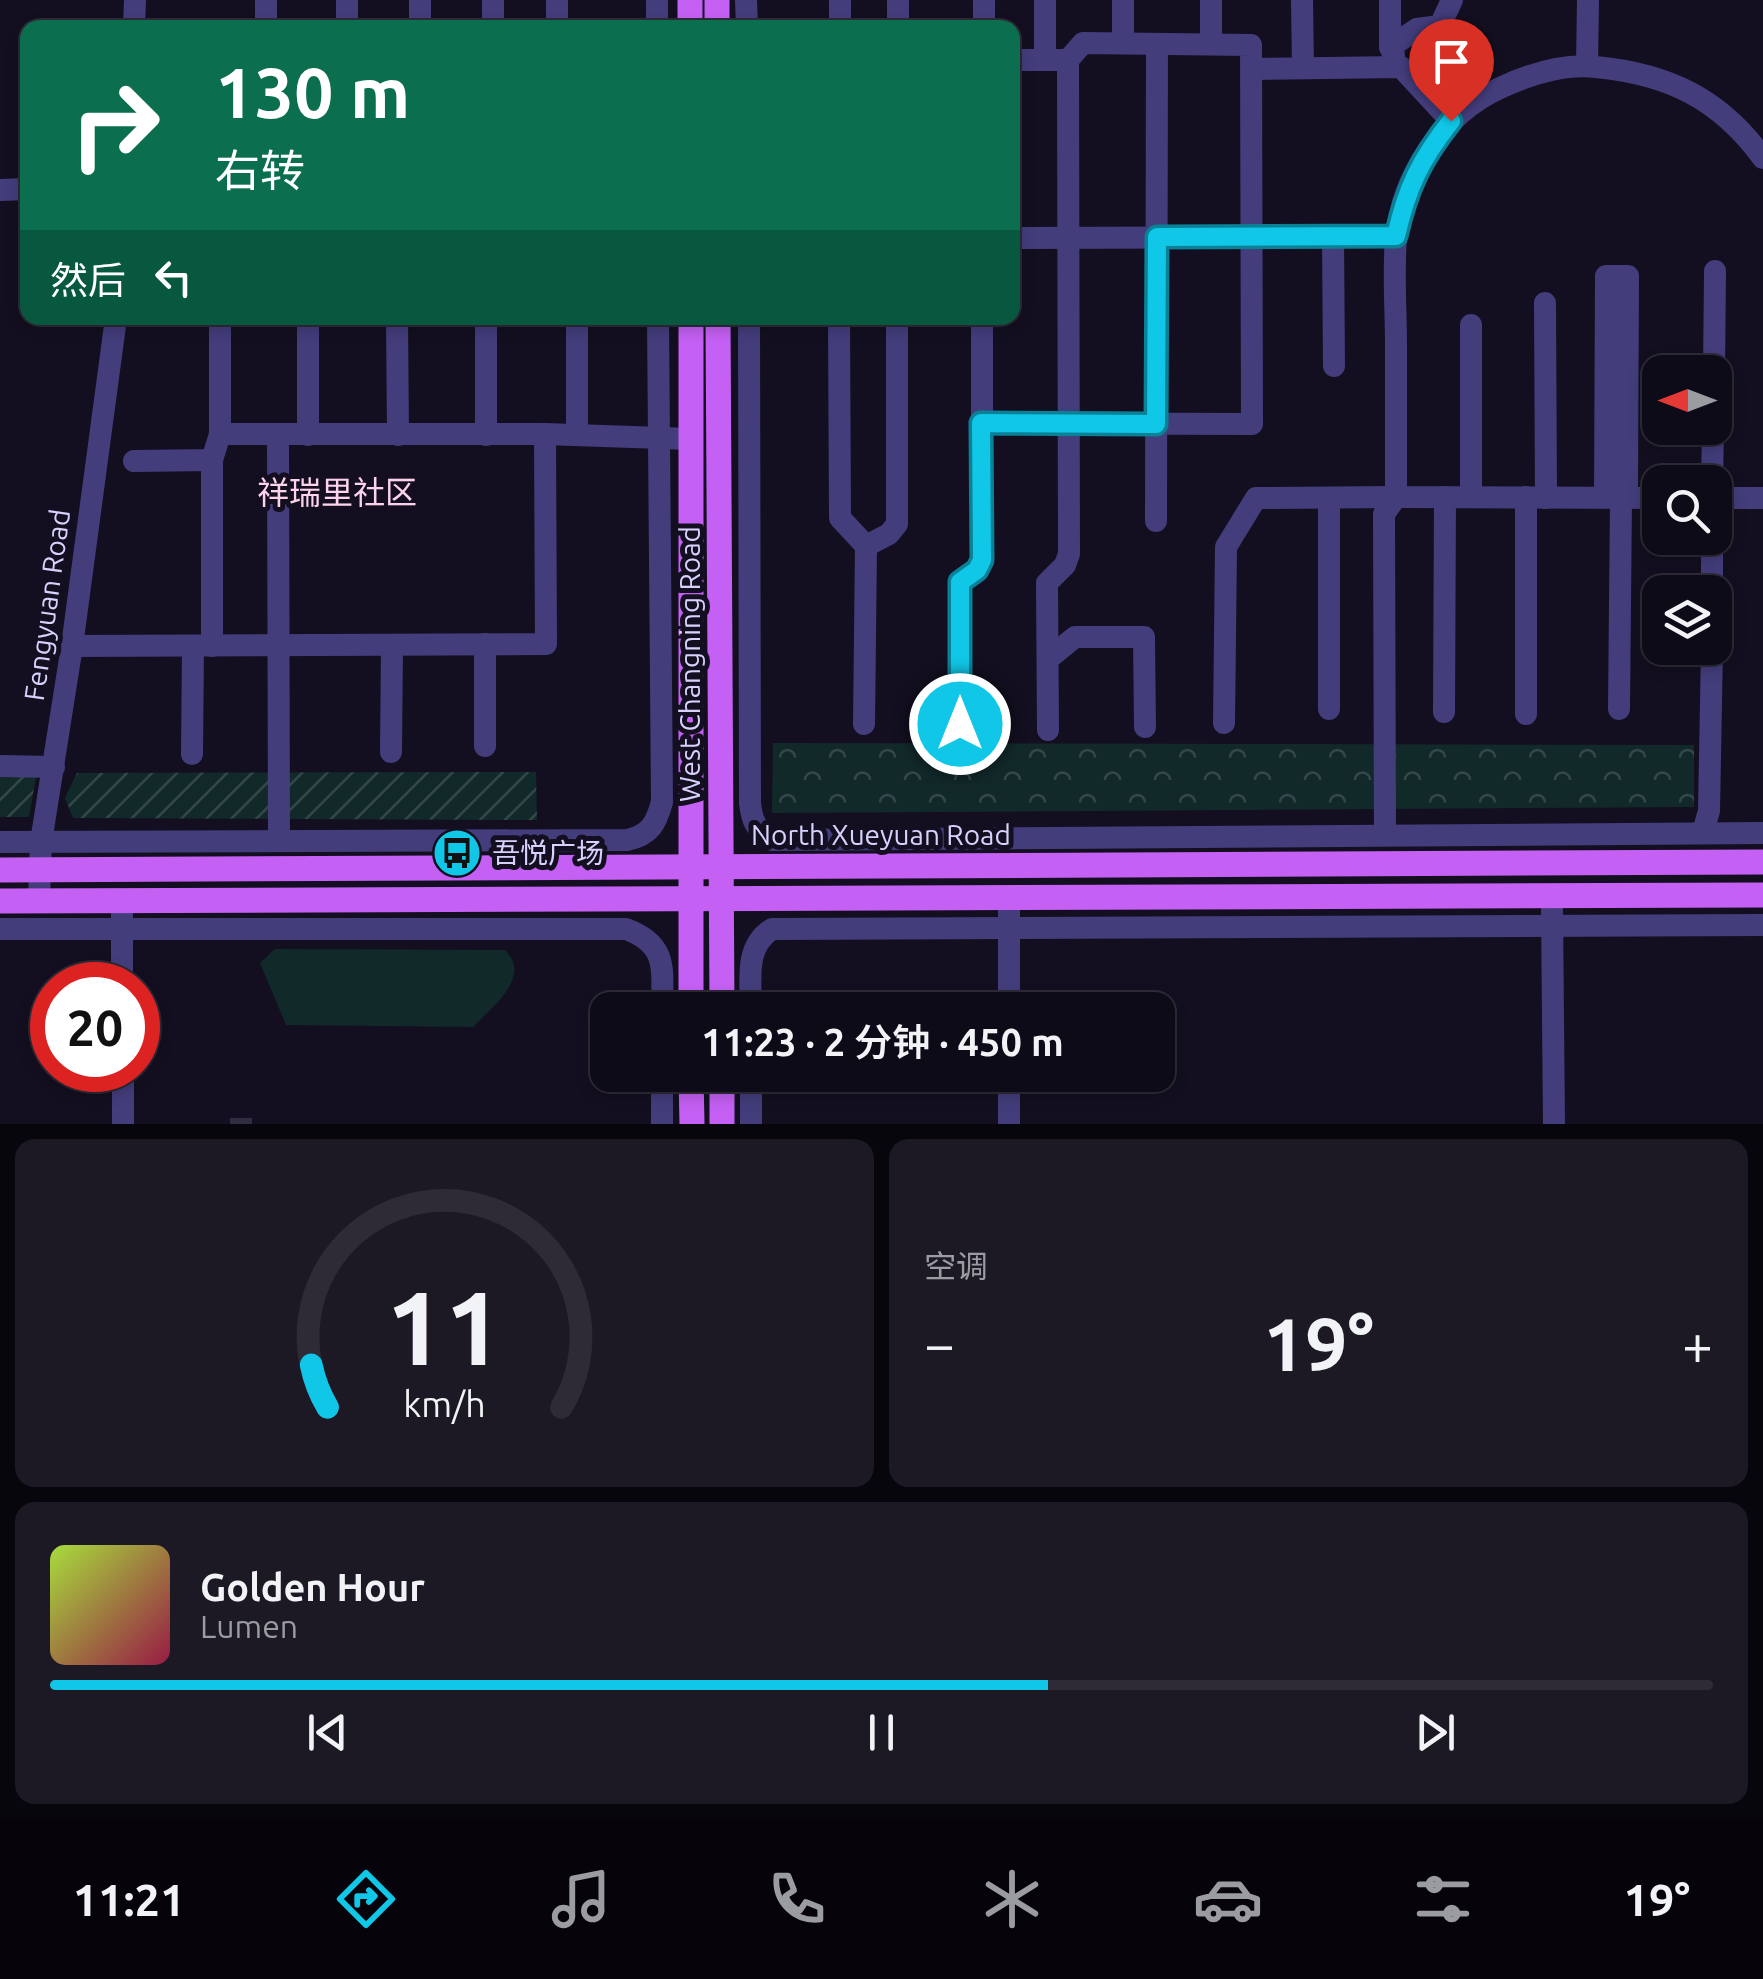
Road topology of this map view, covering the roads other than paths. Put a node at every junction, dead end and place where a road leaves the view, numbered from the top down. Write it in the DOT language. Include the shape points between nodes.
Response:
graph roads {
  1 [pos="1044,0"];
  2 [pos="1123,0"];
  3 [pos="1211,0"];
  4 [pos="1302,0"];
  5 [pos="1390,0"];
  6 [pos="1452,0"];
  7 [pos="1588,0"];
  8 [pos="1123,44"];
  9 [pos="1157,44"];
  10 [pos="1211,44"];
  11 [pos="1396,57"];
  12 [pos="1020,60"];
  13 [pos="1056,60"];
  14 [pos="1588,66"];
  15 [pos="1302,68"];
  16 [pos="1252,69"];
  17 [pos="1451,121"];
  18 [pos="1763,158"];
  19 [pos="1396,236"];
  20 [pos="1157,237"];
  21 [pos="1252,237"];
  22 [pos="1333,237"];
  23 [pos="1020,238"];
  24 [pos="1068,238"];
  25 [pos="1716,271"];
  26 [pos="1545,304"];
  27 [pos="115,325"];
  28 [pos="220,325"];
  29 [pos="308,325"];
  30 [pos="397,325"];
  31 [pos="486,325"];
  32 [pos="577,325"];
  33 [pos="658,325"];
  34 [pos="691,325"];
  35 [pos="718,325"];
  36 [pos="749,325"];
  37 [pos="839,325"];
  38 [pos="897,325"];
  39 [pos="982,325"];
  40 [pos="1472,325"];
  41 [pos="1714,355"];
  42 [pos="1334,366"];
  43 [pos="981,423"];
  44 [pos="1068,423"];
  45 [pos="1156,424"];
  46 [pos="220,434"];
  47 [pos="486,434"];
  48 [pos="545,434"];
  49 [pos="577,434"];
  50 [pos="398,435"];
  51 [pos="278,436"];
  52 [pos="308,436"];
  53 [pos="691,439"];
  54 [pos="658,440"];
  55 [pos="134,460"];
  56 [pos="212,460"];
  57 [pos="1329,498"];
  58 [pos="1396,498"];
  59 [pos="1445,498"];
  60 [pos="1471,498"];
  61 [pos="1536,498"];
  62 [pos="1617,498"];
  63 [pos="1642,498"];
  64 [pos="1732,498"];
  65 [pos="1763,498"];
  66 [pos="1156,521"];
  67 [pos="866,546"];
  68 [pos="484,644"];
  69 [pos="392,645"];
  70 [pos="72,646"];
  71 [pos="203,646"];
  72 [pos="279,646"];
  73 [pos="1048,660"];
  74 [pos="1712,665"];
  75 [pos="1329,709"];
  76 [pos="1619,709"];
  77 [pos="1444,712"];
  78 [pos="1526,714"];
  79 [pos="1224,723"];
  80 [pos="864,724"];
  81 [pos="960,724"];
  82 [pos="1145,727"];
  83 [pos="1048,730"];
  84 [pos="484,746"];
  85 [pos="391,752"];
  86 [pos="192,754"];
  87 [pos="0,766"];
  88 [pos="54,766"];
  89 [pos="1703,832"];
  90 [pos="1552,833"];
  91 [pos="1763,833"];
  92 [pos="1386,835"];
  93 [pos="279,841"];
  94 [pos="0,842"];
  95 [pos="40,842"];
  96 [pos="1552,862"];
  97 [pos="1763,862"];
  98 [pos="690,865"];
  99 [pos="720,865"];
  100 [pos="0,870"];
  101 [pos="39,870"];
  102 [pos="1763,895"];
  103 [pos="1552,896"];
  104 [pos="1009,898"];
  105 [pos="122,900"];
  106 [pos="691,900"];
  107 [pos="721,900"];
  108 [pos="0,901"];
  109 [pos="39,901"];
  110 [pos="1552,924"];
  111 [pos="1763,925"];
  112 [pos="1009,926"];
  113 [pos="122,928"];
  114 [pos="0,929"];
  115 [pos="122,962"];
  116 [pos="662,992"];
  117 [pos="691,992"];
  118 [pos="722,992"];
  119 [pos="752,992"];
  120 [pos="1008,992"];
  121 [pos="123,1092"];
  122 [pos="662,1092"];
  123 [pos="692,1092"];
  124 [pos="722,1092"];
  125 [pos="751,1092"];
  126 [pos="1008,1092"];
  127 [pos="123,1124"];
  128 [pos="662,1124"];
  129 [pos="692,1124"];
  130 [pos="722,1124"];
  131 [pos="751,1124"];
  132 [pos="1008,1124"];
  133 [pos="1554,1124"];
  1 -- 13 [label="street"];
  2 -- 8 [label="street"];
  3 -- 10 [label="street"];
  4 -- 15 [label="street"];
  5 -- 11 [label="street"];
  6 -- 11 [label="street" via="1440,26 1417,30"];
  7 -- 14 [label="street"];
  8 -- 9 [label="street"];
  8 -- 13 [label="street" via="1084,43"];
  9 -- 10 [label="street"];
  9 -- 20 [label="street"];
  10 -- 16 [label="street" via="1251,44"];
  11 -- 15 [label="street"];
  11 -- 17 [label="street"];
  12 -- 13 [label="street"];
  13 -- 24 [label="street"];
  14 -- 17 [label="street" via="1518,80"];
  14 -- 18 [label="street" via="1684,88 1719,109"];
  15 -- 16 [label="street"];
  16 -- 21 [label="street"];
  17 -- 19 [label="street" via="1425,154"];
  19 -- 22 [label="street"];
  19 -- 58 [label="street"];
  20 -- 21 [label="street"];
  20 -- 24 [label="street"];
  20 -- 45 [label="street"];
  21 -- 22 [label="street"];
  21 -- 45 [label="street" via="1252,424"];
  22 -- 42 [label="street"];
  23 -- 24 [label="street"];
  24 -- 44 [label="street"];
  25 -- 41 [label="street"];
  26 -- 61 [label="street"];
  27 -- 70 [label="street, Fengyuan Road"];
  28 -- 46 [label="street"];
  29 -- 52 [label="street"];
  30 -- 50 [label="street"];
  31 -- 47 [label="street"];
  32 -- 49 [label="street"];
  33 -- 54 [label="street, West Changning Road"];
  34 -- 53 [label="main road, West Changning Road"];
  35 -- 99 [label="main road, West Changning Road"];
  36 -- 92 [label="street" via="752,821 758,830 772,840"];
  37 -- 67 [label="street" via="840,518"];
  38 -- 67 [label="street" via="897,524"];
  39 -- 43 [label="street"];
  40 -- 60 [label="street"];
  43 -- 44 [label="street"];
  43 -- 81 [label="street" via="982,560 960,582"];
  44 -- 45 [label="street"];
  44 -- 73 [label="street" via="1069,554 1047,583"];
  45 -- 66 [label="street"];
  46 -- 51 [label="street"];
  46 -- 56 [label="street"];
  47 -- 48 [label="street"];
  47 -- 50 [label="street"];
  48 -- 49 [label="street"];
  48 -- 68 [label="street" via="546,644"];
  49 -- 54 [label="street"];
  50 -- 52 [label="street"];
  51 -- 52 [label="street"];
  51 -- 72 [label="street"];
  53 -- 54 [label="street"];
  53 -- 98 [label="main road, West Changning Road"];
  54 -- 93 [label="street, West Changning Road" via="662,802 656,823 627,840"];
  55 -- 56 [label="street"];
  56 -- 71 [label="street"];
  57 -- 58 [label="street"];
  57 -- 75 [label="street"];
  57 -- 79 [label="street" via="1256,498 1226,547"];
  58 -- 59 [label="street"];
  58 -- 92 [label="street" via="1384,514"];
  59 -- 60 [label="street"];
  59 -- 77 [label="street"];
  60 -- 61 [label="street"];
  61 -- 62 [label="street"];
  61 -- 78 [label="street"];
  62 -- 62 [label="street" via="1606,276 1628,276"];
  62 -- 63 [label="street"];
  62 -- 76 [label="street"];
  64 -- 65 [label="street"];
  67 -- 80 [label="street"];
  68 -- 69 [label="street"];
  68 -- 84 [label="street"];
  69 -- 72 [label="street"];
  69 -- 85 [label="street"];
  70 -- 71 [label="street"];
  70 -- 88 [label="street, Fengyuan Road"];
  71 -- 72 [label="street"];
  71 -- 86 [label="street"];
  72 -- 93 [label="street"];
  73 -- 82 [label="street" via="1075,637 1144,636"];
  73 -- 83 [label="street"];
  74 -- 89 [label="street"];
  87 -- 88 [label="street"];
  88 -- 95 [label="street, Fengyuan Road"];
  89 -- 90 [label="street"];
  89 -- 91 [label="street"];
  90 -- 92 [label="street"];
  90 -- 96 [label="street"];
  93 -- 95 [label="street"];
  94 -- 95 [label="street"];
  95 -- 101 [label="street, Fengyuan Road"];
  96 -- 97 [label="main road, North Xueyuan Road"];
  96 -- 99 [label="main road, North Xueyuan Road"];
  96 -- 103 [label="main road"];
  98 -- 99 [label="main road, North Xueyuan Road"];
  98 -- 101 [label="main road, North Xueyuan Road"];
  98 -- 106 [label="main road, West Changning Road"];
  99 -- 107 [label="main road, West Changning Road"];
  100 -- 101 [label="main road, North Xueyuan Road"];
  101 -- 109 [label="street, Fengyuan Road"];
  102 -- 103 [label="main road"];
  103 -- 104 [label="main road"];
  103 -- 110 [label="street"];
  104 -- 107 [label="main road"];
  104 -- 112 [label="street"];
  105 -- 106 [label="main road"];
  105 -- 109 [label="main road"];
  105 -- 113 [label="street"];
  106 -- 107 [label="main road"];
  106 -- 117 [label="main road, West Changning Road"];
  107 -- 118 [label="main road, West Changning Road"];
  108 -- 109 [label="main road"];
  110 -- 111 [label="street"];
  110 -- 112 [label="street"];
  110 -- 133 [label="street"];
  112 -- 119 [label="street" via="772,929 754,946"];
  112 -- 120 [label="street"];
  113 -- 114 [label="street"];
  113 -- 115 [label="street"];
  113 -- 116 [label="street" via="626,930 656,946"];
  121 -- 127 [label="street"];
  122 -- 128 [label="street"];
  123 -- 129 [label="main road"];
  124 -- 130 [label="main road"];
  125 -- 131 [label="street"];
  126 -- 132 [label="street"];
}
